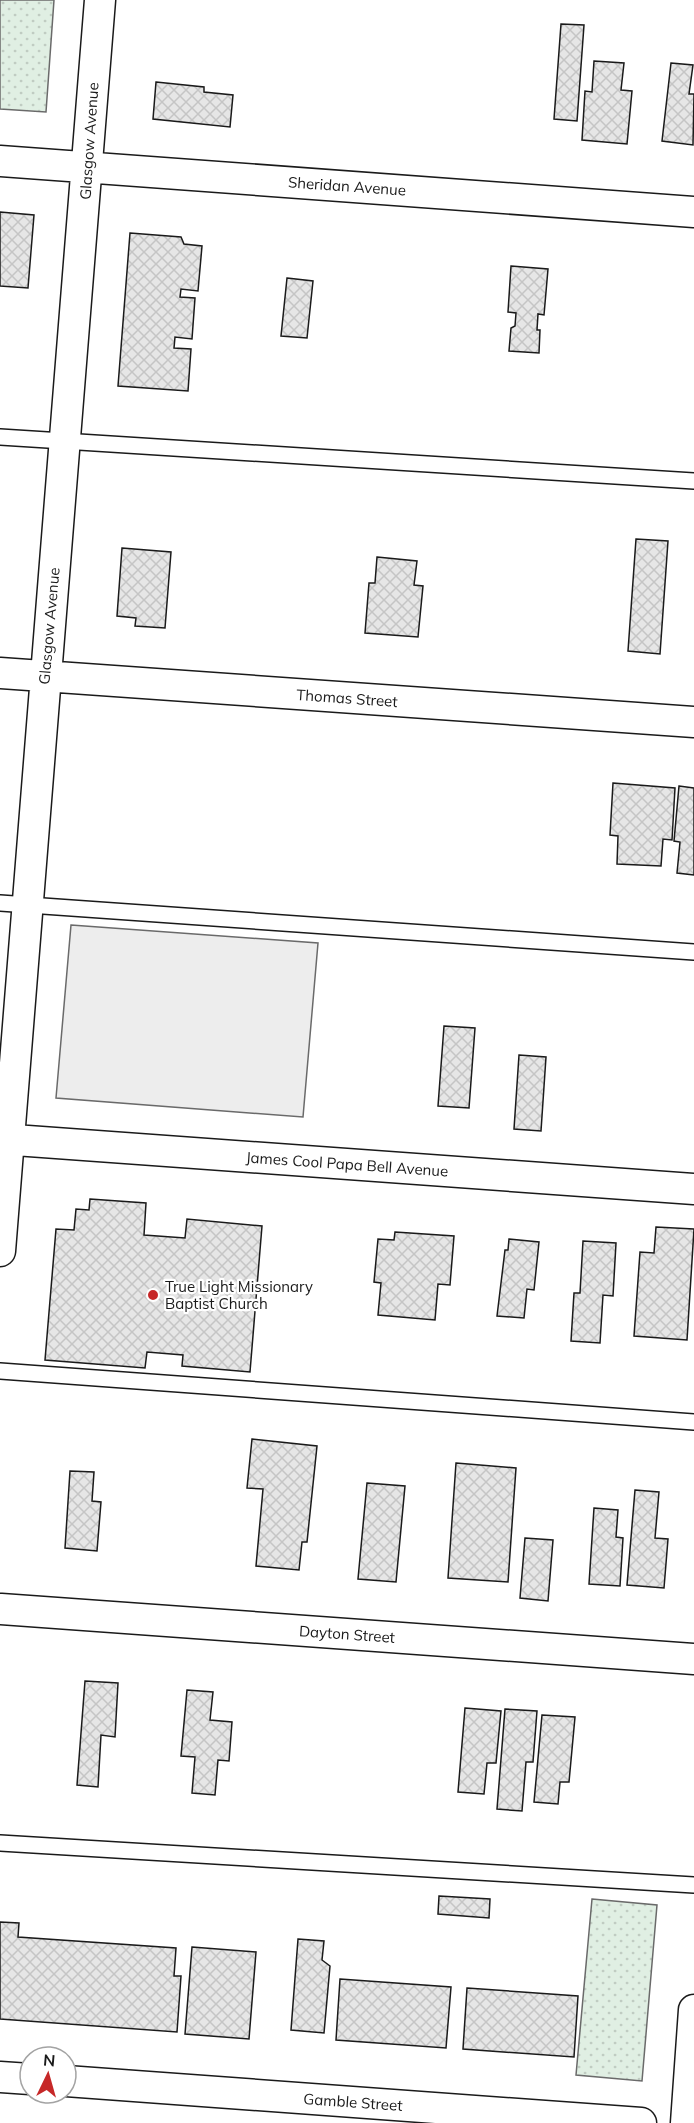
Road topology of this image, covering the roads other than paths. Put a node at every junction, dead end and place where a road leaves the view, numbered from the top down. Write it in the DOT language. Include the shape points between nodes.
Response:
graph roads {
  1 [pos="100,0"];
  2 [pos="0,161"];
  3 [pos="87,167"];
  4 [pos="694,212"];
  5 [pos="0,437"];
  6 [pos="64,442"];
  7 [pos="694,482"];
  8 [pos="0,673"];
  9 [pos="45,676"];
  10 [pos="694,722"];
  11 [pos="14,904"];
  12 [pos="694,952"];
  13 [pos="4,1139"];
  14 [pos="694,1189"];
  15 [pos="0,1251"];
  16 [pos="0,1371"];
  17 [pos="694,1422"];
  18 [pos="0,1599"];
  19 [pos="0,1611"];
  20 [pos="694,1659"];
  21 [pos="0,1843"];
  22 [pos="694,1885"];
  23 [pos="694,2010"];
  24 [pos="0,2077"];
  25 [pos="18,2078"];
  26 [pos="78,2083"];
  27 [pos="641,2123"];
  28 [pos="686,2123"];
  1 -- 3 [label="street, Glasgow Avenue"];
  2 -- 3 [label="street, Sheridan Avenue"];
  3 -- 4 [label="street, Sheridan Avenue"];
  3 -- 6 [label="street, Glasgow Avenue"];
  5 -- 6 [label="lane"];
  6 -- 7 [label="lane"];
  6 -- 9 [label="street, Glasgow Avenue"];
  8 -- 9 [label="street, Thomas Street"];
  9 -- 10 [label="street, Thomas Street"];
  9 -- 11 [label="street, Glasgow Avenue"];
  11 -- 12 [label="lane"];
  11 -- 13 [label="street, Glasgow Avenue"];
  13 -- 14 [label="street, James Cool Papa Bell Avenue"];
  13 -- 15 [label="street, Glasgow Avenue"];
  16 -- 17 [label="lane"];
  18 -- 19 [label="street"];
  19 -- 20 [label="street, Dayton Street"];
  21 -- 22 [label="lane"];
  23 -- 28 [label="street"];
  24 -- 25 [label="street"];
  26 -- 27 [label="street, Gamble Street"];
}
